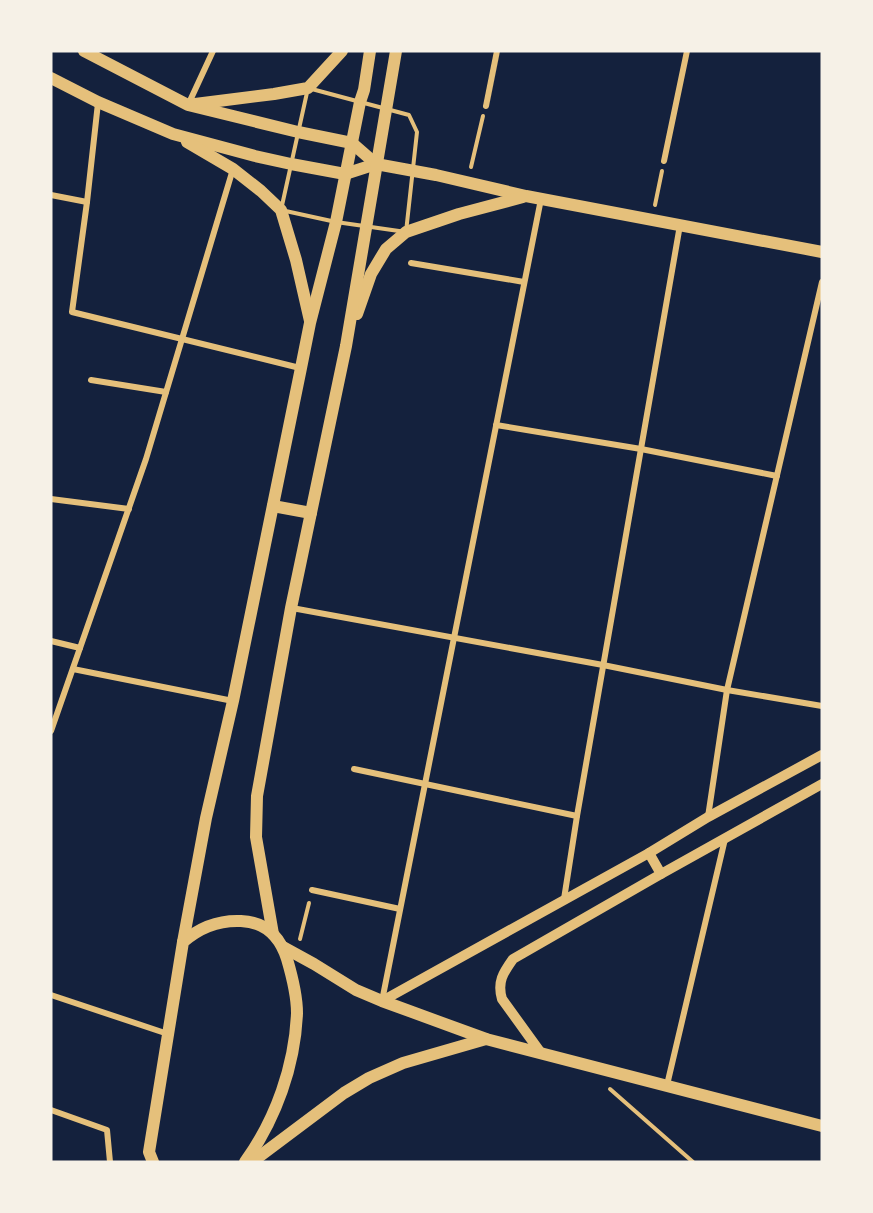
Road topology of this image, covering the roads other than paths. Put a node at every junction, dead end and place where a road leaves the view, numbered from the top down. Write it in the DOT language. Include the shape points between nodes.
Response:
graph roads {
  1 [pos="84,51"];
  2 [pos="213,51"];
  3 [pos="342,51"];
  4 [pos="370,51"];
  5 [pos="396,51"];
  6 [pos="497,51"];
  7 [pos="687,51"];
  8 [pos="51,78"];
  9 [pos="99,102"];
  10 [pos="188,105"];
  11 [pos="486,106"];
  12 [pos="173,134"];
  13 [pos="352,143"];
  14 [pos="664,161"];
  15 [pos="376,164"];
  16 [pos="233,169"];
  17 [pos="345,174"];
  18 [pos="51,195"];
  19 [pos="526,196"];
  20 [pos="541,199"];
  21 [pos="87,202"];
  22 [pos="680,225"];
  23 [pos="822,252"];
  24 [pos="411,263"];
  25 [pos="524,282"];
  26 [pos="822,282"];
  27 [pos="310,323"];
  28 [pos="182,339"];
  29 [pos="346,346"];
  30 [pos="301,368"];
  31 [pos="91,380"];
  32 [pos="166,392"];
  33 [pos="496,425"];
  34 [pos="640,449"];
  35 [pos="777,476"];
  36 [pos="51,499"];
  37 [pos="273,506"];
  38 [pos="129,509"];
  39 [pos="311,513"];
  40 [pos="291,608"];
  41 [pos="454,638"];
  42 [pos="51,641"];
  43 [pos="80,648"];
  44 [pos="603,665"];
  45 [pos="73,669"];
  46 [pos="727,690"];
  47 [pos="233,701"];
  48 [pos="822,706"];
  49 [pos="51,731"];
  50 [pos="822,755"];
  51 [pos="354,768"];
  52 [pos="425,784"];
  53 [pos="822,784"];
  54 [pos="577,816"];
  55 [pos="708,817"];
  56 [pos="725,838"];
  57 [pos="649,853"];
  58 [pos="661,874"];
  59 [pos="312,890"];
  60 [pos="564,900"];
  61 [pos="400,909"];
  62 [pos="273,934"];
  63 [pos="183,942"];
  64 [pos="284,947"];
  65 [pos="51,995"];
  66 [pos="382,1001"];
  67 [pos="168,1034"];
  68 [pos="486,1039"];
  69 [pos="541,1053"];
  70 [pos="666,1085"];
  71 [pos="51,1110"];
  72 [pos="822,1126"];
  73 [pos="149,1159"];
  74 [pos="110,1162"];
  75 [pos="245,1162"];
  76 [pos="252,1162"];
  1 -- 10 [label="main road"];
  2 -- 10 [label="street"];
  3 -- 10 [label="main road" via="308,88"];
  4 -- 13 [label="main road"];
  5 -- 15 [label="main road"];
  6 -- 11 [label="street"];
  7 -- 14 [label="street"];
  8 -- 9 [label="main road"];
  9 -- 12 [label="main road"];
  9 -- 21 [label="street"];
  10 -- 13 [label="main road"];
  12 -- 16 [label="main road"];
  12 -- 17 [label="main road"];
  13 -- 15 [label="main road"];
  13 -- 17 [label="main road"];
  15 -- 17 [label="main road"];
  15 -- 19 [label="main road"];
  15 -- 29 [label="main road"];
  16 -- 27 [label="main road" via="281,210"];
  16 -- 28 [label="street"];
  17 -- 27 [label="main road"];
  18 -- 21 [label="street"];
  19 -- 20 [label="main road"];
  19 -- 29 [label="main road" via="406,232 386,249 371,274"];
  20 -- 22 [label="main road"];
  20 -- 25 [label="street"];
  21 -- 28 [label="street" via="72,312"];
  22 -- 23 [label="main road"];
  22 -- 34 [label="street"];
  24 -- 25 [label="street"];
  25 -- 33 [label="street"];
  26 -- 35 [label="street"];
  27 -- 30 [label="main road"];
  28 -- 30 [label="street"];
  28 -- 32 [label="street"];
  29 -- 39 [label="main road"];
  30 -- 37 [label="main road"];
  31 -- 32 [label="street"];
  32 -- 38 [label="street"];
  33 -- 34 [label="street"];
  33 -- 41 [label="street"];
  34 -- 35 [label="street"];
  34 -- 44 [label="street"];
  35 -- 46 [label="street"];
  36 -- 38 [label="street"];
  37 -- 39 [label="main road"];
  37 -- 47 [label="main road"];
  38 -- 43 [label="street"];
  39 -- 40 [label="main road"];
  40 -- 41 [label="street"];
  40 -- 62 [label="main road" via="257,796 256,837"];
  41 -- 44 [label="street"];
  41 -- 52 [label="street"];
  42 -- 43 [label="street"];
  43 -- 45 [label="street"];
  44 -- 46 [label="street"];
  44 -- 54 [label="street"];
  45 -- 47 [label="street"];
  45 -- 49 [label="street"];
  46 -- 48 [label="street"];
  46 -- 55 [label="street"];
  47 -- 63 [label="main road"];
  50 -- 55 [label="street"];
  51 -- 52 [label="street"];
  52 -- 54 [label="street"];
  52 -- 61 [label="street"];
  53 -- 56 [label="street"];
  54 -- 60 [label="street"];
  55 -- 57 [label="street"];
  56 -- 58 [label="street"];
  56 -- 70 [label="street"];
  57 -- 58 [label="street"];
  57 -- 60 [label="street"];
  58 -- 69 [label="street" via="513,959 506,969 499,989 502,999"];
  59 -- 61 [label="street"];
  60 -- 66 [label="street"];
  61 -- 66 [label="street"];
  62 -- 63 [label="main road" via="263,926 231,921 205,927"];
  62 -- 64 [label="main road"];
  63 -- 67 [label="main road"];
  64 -- 66 [label="main road"];
  64 -- 75 [label="main road" via="297,1011 292,1050 269,1123"];
  65 -- 67 [label="street"];
  66 -- 68 [label="main road"];
  67 -- 73 [label="main road"];
  68 -- 69 [label="main road"];
  68 -- 76 [label="main road" via="403,1063 369,1078"];
  69 -- 70 [label="main road"];
  70 -- 72 [label="main road"];
  71 -- 74 [label="street" via="107,1130"];
}
